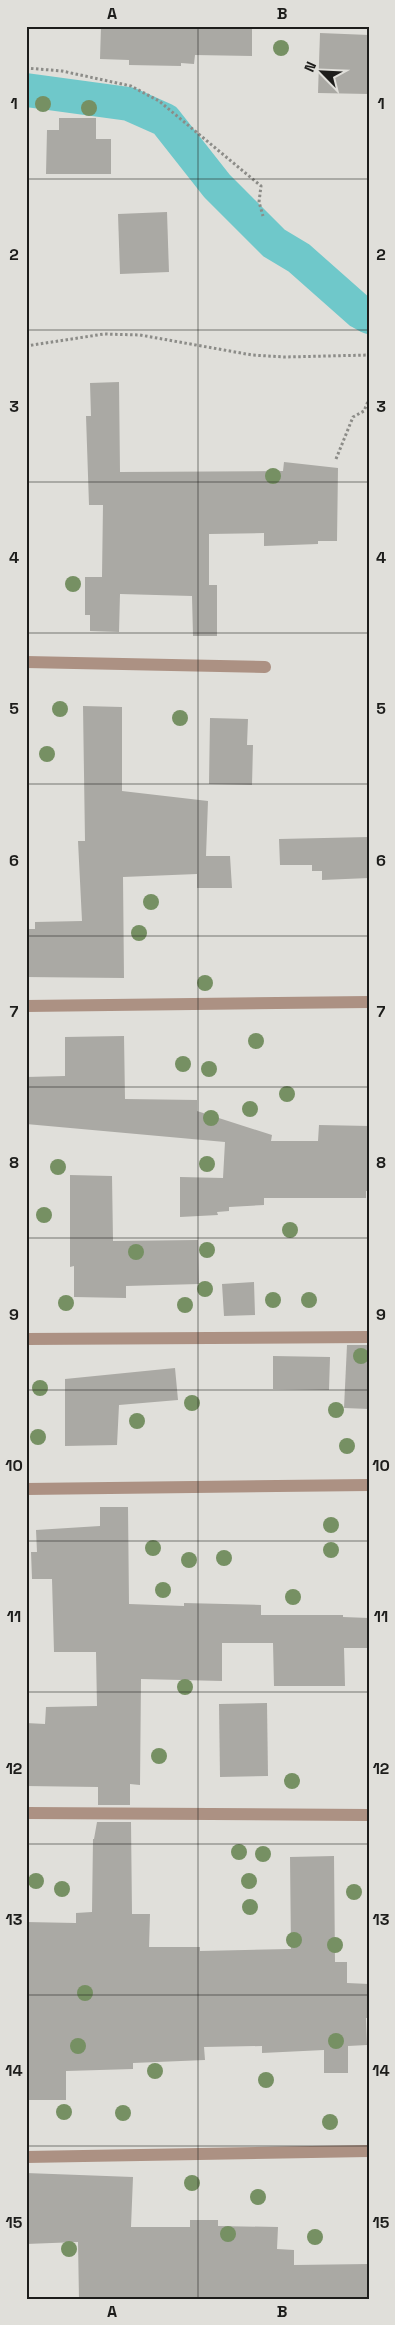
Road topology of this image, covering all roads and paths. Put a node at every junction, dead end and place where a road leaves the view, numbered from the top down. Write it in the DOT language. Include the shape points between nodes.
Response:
graph roads {
  1 [pos="26,68"];
  2 [pos="263,216"];
  3 [pos="26,346"];
  4 [pos="369,355"];
  5 [pos="369,399"];
  6 [pos="336,459"];
  7 [pos="26,662"];
  8 [pos="265,667"];
  9 [pos="369,1002"];
  10 [pos="26,1006"];
  11 [pos="369,1337"];
  12 [pos="26,1339"];
  13 [pos="369,1485"];
  14 [pos="26,1489"];
  15 [pos="26,1813"];
  16 [pos="369,1815"];
  17 [pos="369,2151"];
  18 [pos="26,2157"];
  1 -- 2 [label="path" via="62,71 131,86 159,101 261,186 259,202"];
  3 -- 4 [label="path" via="104,334 131,334 252,355"];
  5 -- 6 [label="path" via="364,411 353,417"];
  7 -- 8 [label="street"];
  9 -- 10 [label="street"];
  11 -- 12 [label="street"];
  13 -- 14 [label="street"];
  15 -- 16 [label="street"];
  17 -- 18 [label="street"];
}
